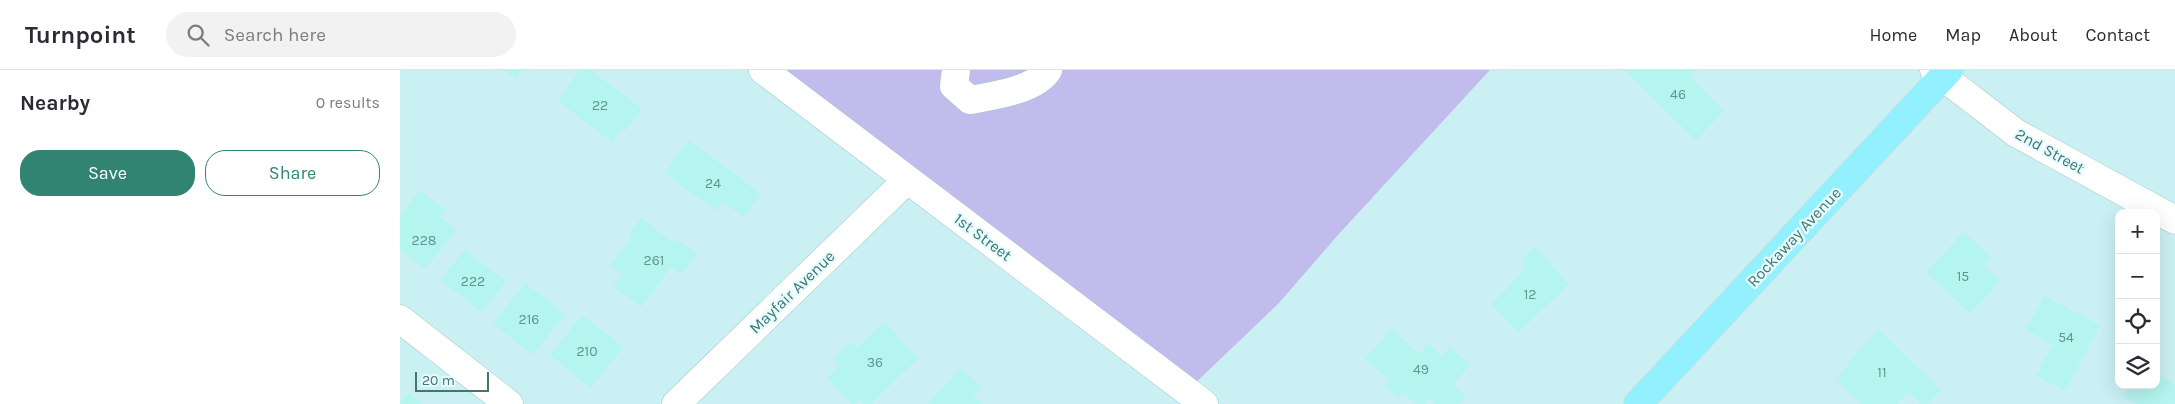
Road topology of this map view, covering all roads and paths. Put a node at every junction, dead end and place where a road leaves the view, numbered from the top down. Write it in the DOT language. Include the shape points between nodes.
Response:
graph roads {
  1 [pos="763,70"];
  2 [pos="956,70"];
  3 [pos="1017,70"];
  4 [pos="1032,70"];
  5 [pos="1048,70"];
  6 [pos="1941,73"];
  7 [pos="907,180"];
  8 [pos="2175,220"];
  9 [pos="400,319"];
  10 [pos="509,404"];
  11 [pos="676,404"];
  12 [pos="1204,404"];
  13 [pos="1638,404"];
  1 -- 7 [label="street, 1st Street"];
  2 -- 5 [label="street" via="954,86 970,100 1010,91 1043,78"];
  3 -- 4 [label="street"];
  6 -- 8 [label="street, 2nd Street" via="2016,133"];
  6 -- 13 [label="main road, Rockaway Avenue"];
  7 -- 11 [label="street, Mayfair Avenue"];
  7 -- 12 [label="street, 1st Street"];
  9 -- 10 [label="street"];
}
